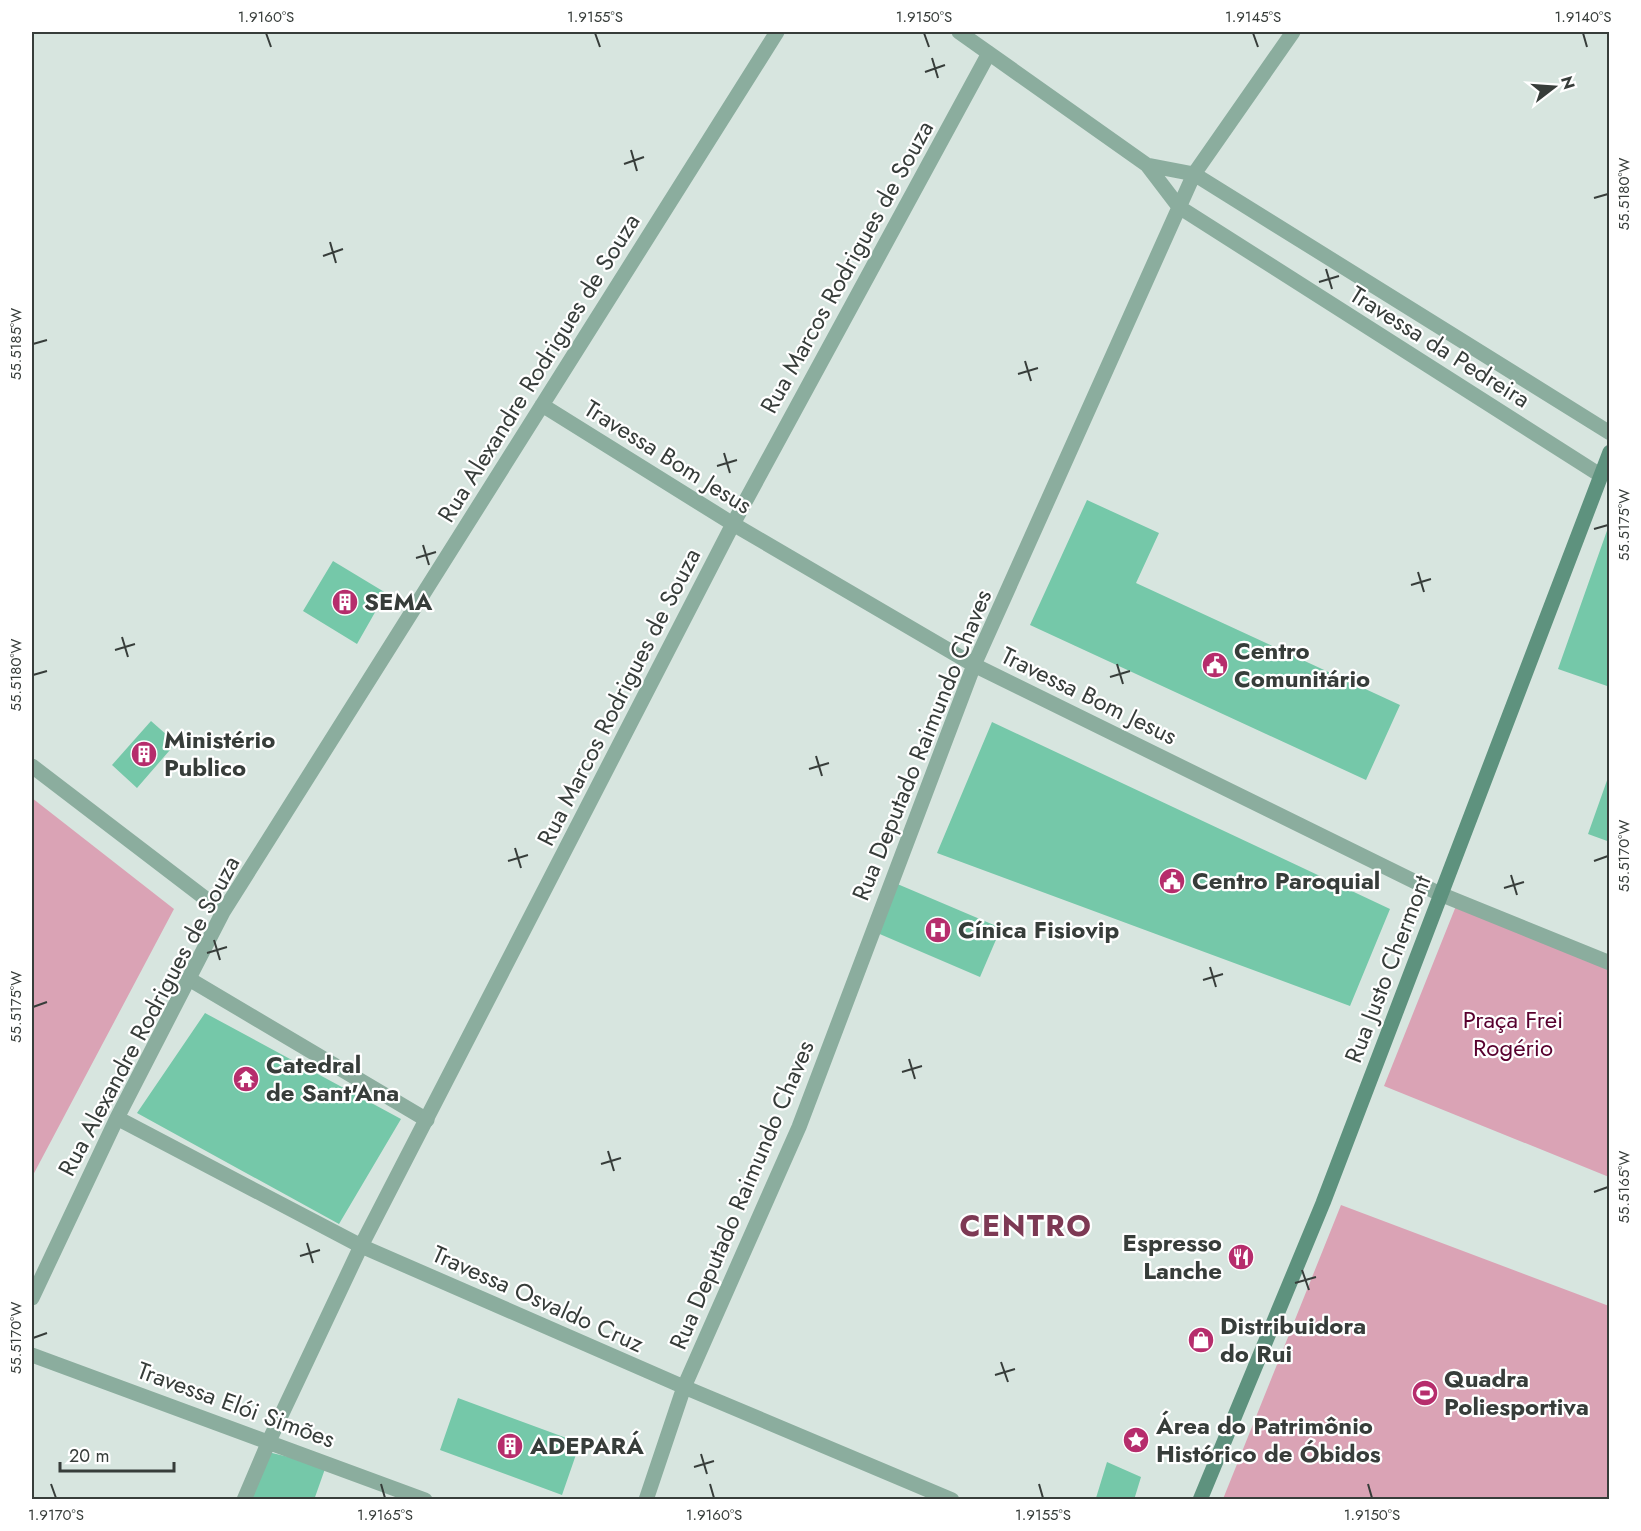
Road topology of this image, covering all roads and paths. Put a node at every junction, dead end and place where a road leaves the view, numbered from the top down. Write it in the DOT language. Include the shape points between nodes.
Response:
graph roads {
  1 [pos="777,32"];
  2 [pos="959,32"];
  3 [pos="1293,32"];
  4 [pos="989,53"];
  5 [pos="1147,165"];
  6 [pos="1194,174"];
  7 [pos="1179,207"];
  8 [pos="542,405"];
  9 [pos="1610,433"];
  10 [pos="1610,452"];
  11 [pos="1600,475"];
  12 [pos="733,524"];
  13 [pos="974,665"];
  14 [pos="32,766"];
  15 [pos="1440,894"];
  16 [pos="224,912"];
  17 [pos="1610,963"];
  18 [pos="189,980"];
  19 [pos="117,1118"];
  20 [pos="427,1120"];
  21 [pos="361,1246"];
  22 [pos="32,1298"];
  23 [pos="32,1355"];
  24 [pos="684,1387"];
  25 [pos="269,1441"];
  26 [pos="244,1500"];
  27 [pos="425,1500"];
  28 [pos="646,1500"];
  29 [pos="952,1500"];
  30 [pos="1200,1500"];
  1 -- 8 [label="street, Rua Alexandre Rodrigues de Souza"];
  2 -- 4 [label="street, Travessa da Pedreira"];
  3 -- 6 [label="street, Rua Deputado Raimundo Chaves"];
  4 -- 5 [label="street, Travessa da Pedreira"];
  4 -- 12 [label="street, Rua Marcos Rodrigues de Souza"];
  5 -- 6 [label="street, Travessa da Pedreira"];
  5 -- 7 [label="street, Travessa da Pedreira"];
  6 -- 7 [label="street, Rua Deputado Raimundo Chaves"];
  6 -- 9 [label="street, Travessa da Pedreira"];
  7 -- 11 [label="street, Travessa da Pedreira"];
  7 -- 13 [label="street, Rua Deputado Raimundo Chaves"];
  8 -- 12 [label="street, Travessa Bom Jesus"];
  8 -- 16 [label="street, Rua Alexandre Rodrigues de Souza"];
  10 -- 11 [label="street, Rua Justo Chermont"];
  11 -- 15 [label="street, Rua Justo Chermont"];
  12 -- 13 [label="street, Travessa Bom Jesus"];
  12 -- 20 [label="street, Rua Marcos Rodrigues de Souza"];
  13 -- 15 [label="street, Travessa Bom Jesus"];
  13 -- 24 [label="street, Rua Deputado Raimundo Chaves" via="799,1127"];
  14 -- 16 [label="street"];
  15 -- 17 [label="street, Travessa Bom Jesus"];
  15 -- 30 [label="street, Rua Justo Chermont" via="1323,1203"];
  16 -- 18 [label="street, Rua Alexandre Rodrigues de Souza"];
  18 -- 19 [label="street, Rua Alexandre Rodrigues de Souza"];
  18 -- 20 [label="street"];
  19 -- 21 [label="street, Travessa Osvaldo Cruz"];
  19 -- 22 [label="street, Rua Alexandre Rodrigues de Souza"];
  20 -- 21 [label="street, Rua Marcos Rodrigues de Souza"];
  21 -- 24 [label="street, Travessa Osvaldo Cruz"];
  21 -- 25 [label="street, Rua Marcos Rodrigues de Souza"];
  23 -- 25 [label="street, Travessa Elói Simões"];
  24 -- 28 [label="street, Rua Deputado Raimundo Chaves"];
  24 -- 29 [label="street, Travessa Osvaldo Cruz"];
  25 -- 26 [label="street, Rua Marcos Rodrigues de Souza"];
  25 -- 27 [label="street, Travessa Elói Simões"];
}
